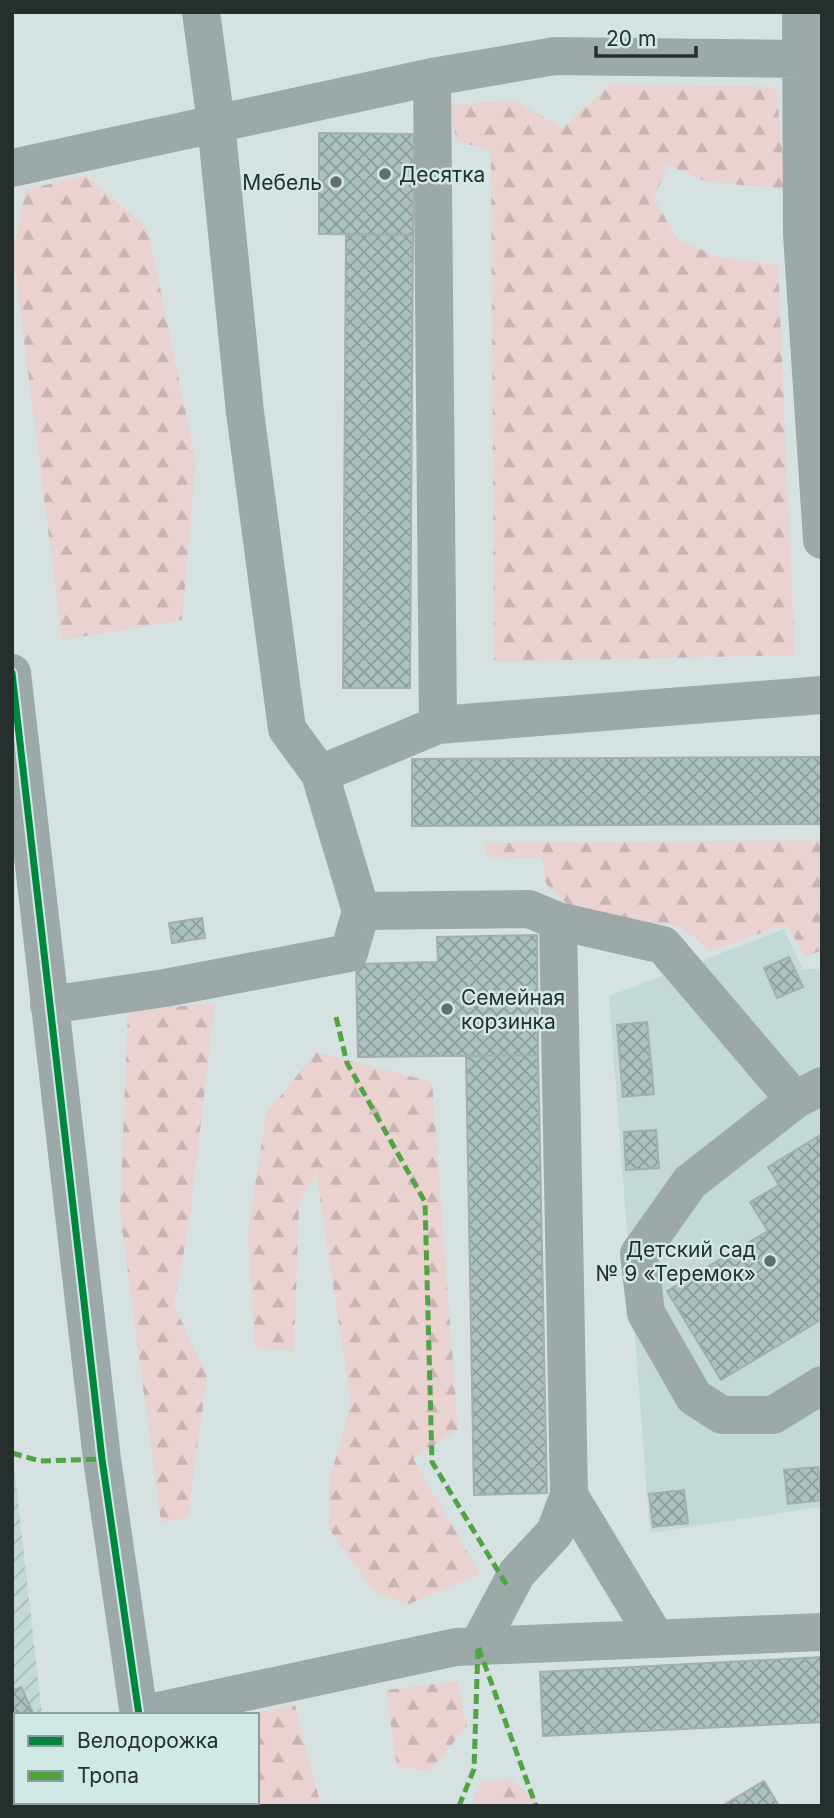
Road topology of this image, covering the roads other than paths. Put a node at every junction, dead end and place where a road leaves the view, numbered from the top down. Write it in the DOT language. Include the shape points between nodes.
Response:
graph roads {
  1 [pos="201,12"];
  2 [pos="801,12"];
  3 [pos="800,59"];
  4 [pos="432,77"];
  5 [pos="216,123"];
  6 [pos="12,168"];
  7 [pos="822,540"];
  8 [pos="12,673"];
  9 [pos="822,695"];
  10 [pos="438,725"];
  11 [pos="320,774"];
  12 [pos="361,911"];
  13 [pos="558,921"];
  14 [pos="49,1005"];
  15 [pos="809,1093"];
  16 [pos="822,1384"];
  17 [pos="569,1495"];
  18 [pos="822,1632"];
  19 [pos="656,1639"];
  20 [pos="478,1646"];
  21 [pos="139,1713"];
  22 [pos="148,1713"];
  1 -- 5 [label="street"];
  2 -- 3 [label="street"];
  3 -- 4 [label="street" via="555,56"];
  3 -- 7 [label="street" via="802,234"];
  4 -- 5 [label="street"];
  4 -- 10 [label="street"];
  5 -- 6 [label="street"];
  5 -- 11 [label="street" via="245,412 287,729"];
  8 -- 14 [label="street"];
  9 -- 10 [label="street"];
  10 -- 11 [label="street"];
  11 -- 12 [label="street"];
  12 -- 13 [label="street" via="529,909"];
  12 -- 14 [label="street" via="349,953"];
  13 -- 15 [label="street" via="663,944"];
  13 -- 17 [label="street"];
  14 -- 21 [label="street" via="102,1459"];
  15 -- 16 [label="street" via="690,1182 639,1254 646,1312 694,1397 722,1415 773,1415"];
  17 -- 19 [label="street"];
  17 -- 20 [label="street" via="555,1532 517,1573"];
  18 -- 19 [label="street"];
  19 -- 20 [label="street"];
  20 -- 22 [label="street"];
}
